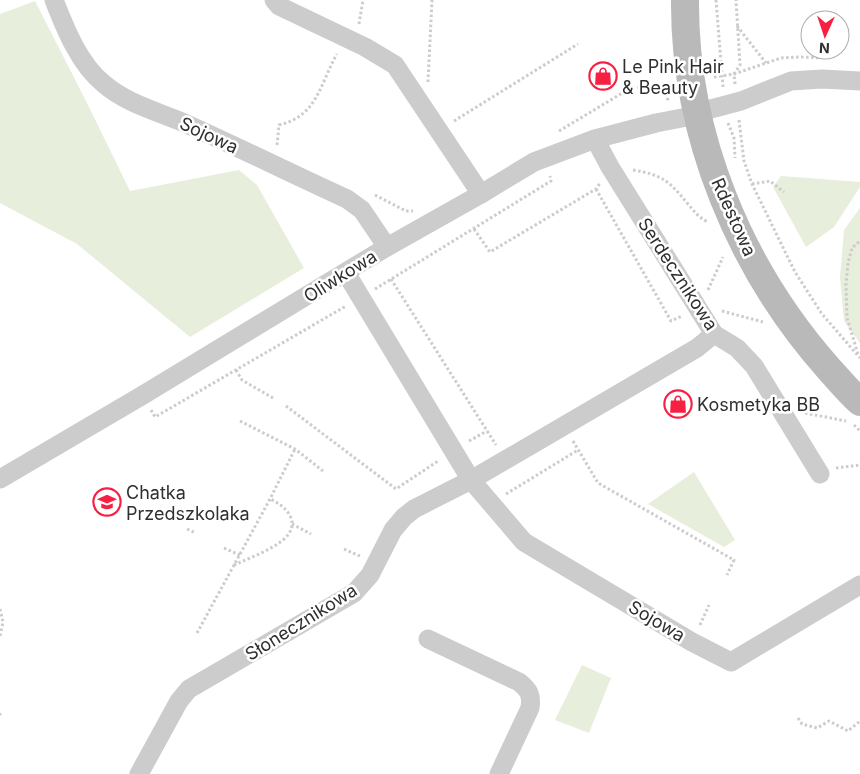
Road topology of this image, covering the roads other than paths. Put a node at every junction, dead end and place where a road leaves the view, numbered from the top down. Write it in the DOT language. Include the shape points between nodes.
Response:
graph roads {
  1 [pos="54,0"];
  2 [pos="274,0"];
  3 [pos="684,0"];
  4 [pos="860,80"];
  5 [pos="696,114"];
  6 [pos="594,139"];
  7 [pos="481,194"];
  8 [pos="387,247"];
  9 [pos="346,273"];
  10 [pos="714,334"];
  11 [pos="856,412"];
  12 [pos="820,474"];
  13 [pos="0,479"];
  14 [pos="471,480"];
  15 [pos="860,585"];
  16 [pos="428,639"];
  17 [pos="139,774"];
  18 [pos="499,774"];
  1 -- 8 [label="street, Sojowa" via="76,50 103,84 137,104 348,199 370,220"];
  2 -- 7 [label="street" via="279,6 395,65"];
  3 -- 5 [label="street, Rdestowa" via="684,27"];
  4 -- 5 [label="street, Oliwkowa" via="791,81"];
  5 -- 6 [label="street, Oliwkowa"];
  5 -- 11 [label="street, Rdestowa" via="712,166 740,236 780,308"];
  6 -- 7 [label="street, Oliwkowa" via="534,162"];
  6 -- 10 [label="street, Serdecznikowa"];
  7 -- 8 [label="street, Oliwkowa"];
  8 -- 9 [label="street, Oliwkowa"];
  9 -- 13 [label="street, Oliwkowa"];
  9 -- 14 [label="street, Sojowa"];
  10 -- 12 [label="street, Serdecznikowa" via="737,348 754,366"];
  10 -- 14 [label="street" via="697,348"];
  14 -- 15 [label="street, Sojowa" via="524,542 731,662"];
  14 -- 17 [label="street, Słonecznikowa" via="404,517 393,530 370,575 354,593 189,689 179,701"];
  16 -- 18 [label="street" via="529,689 530,708"];
}
